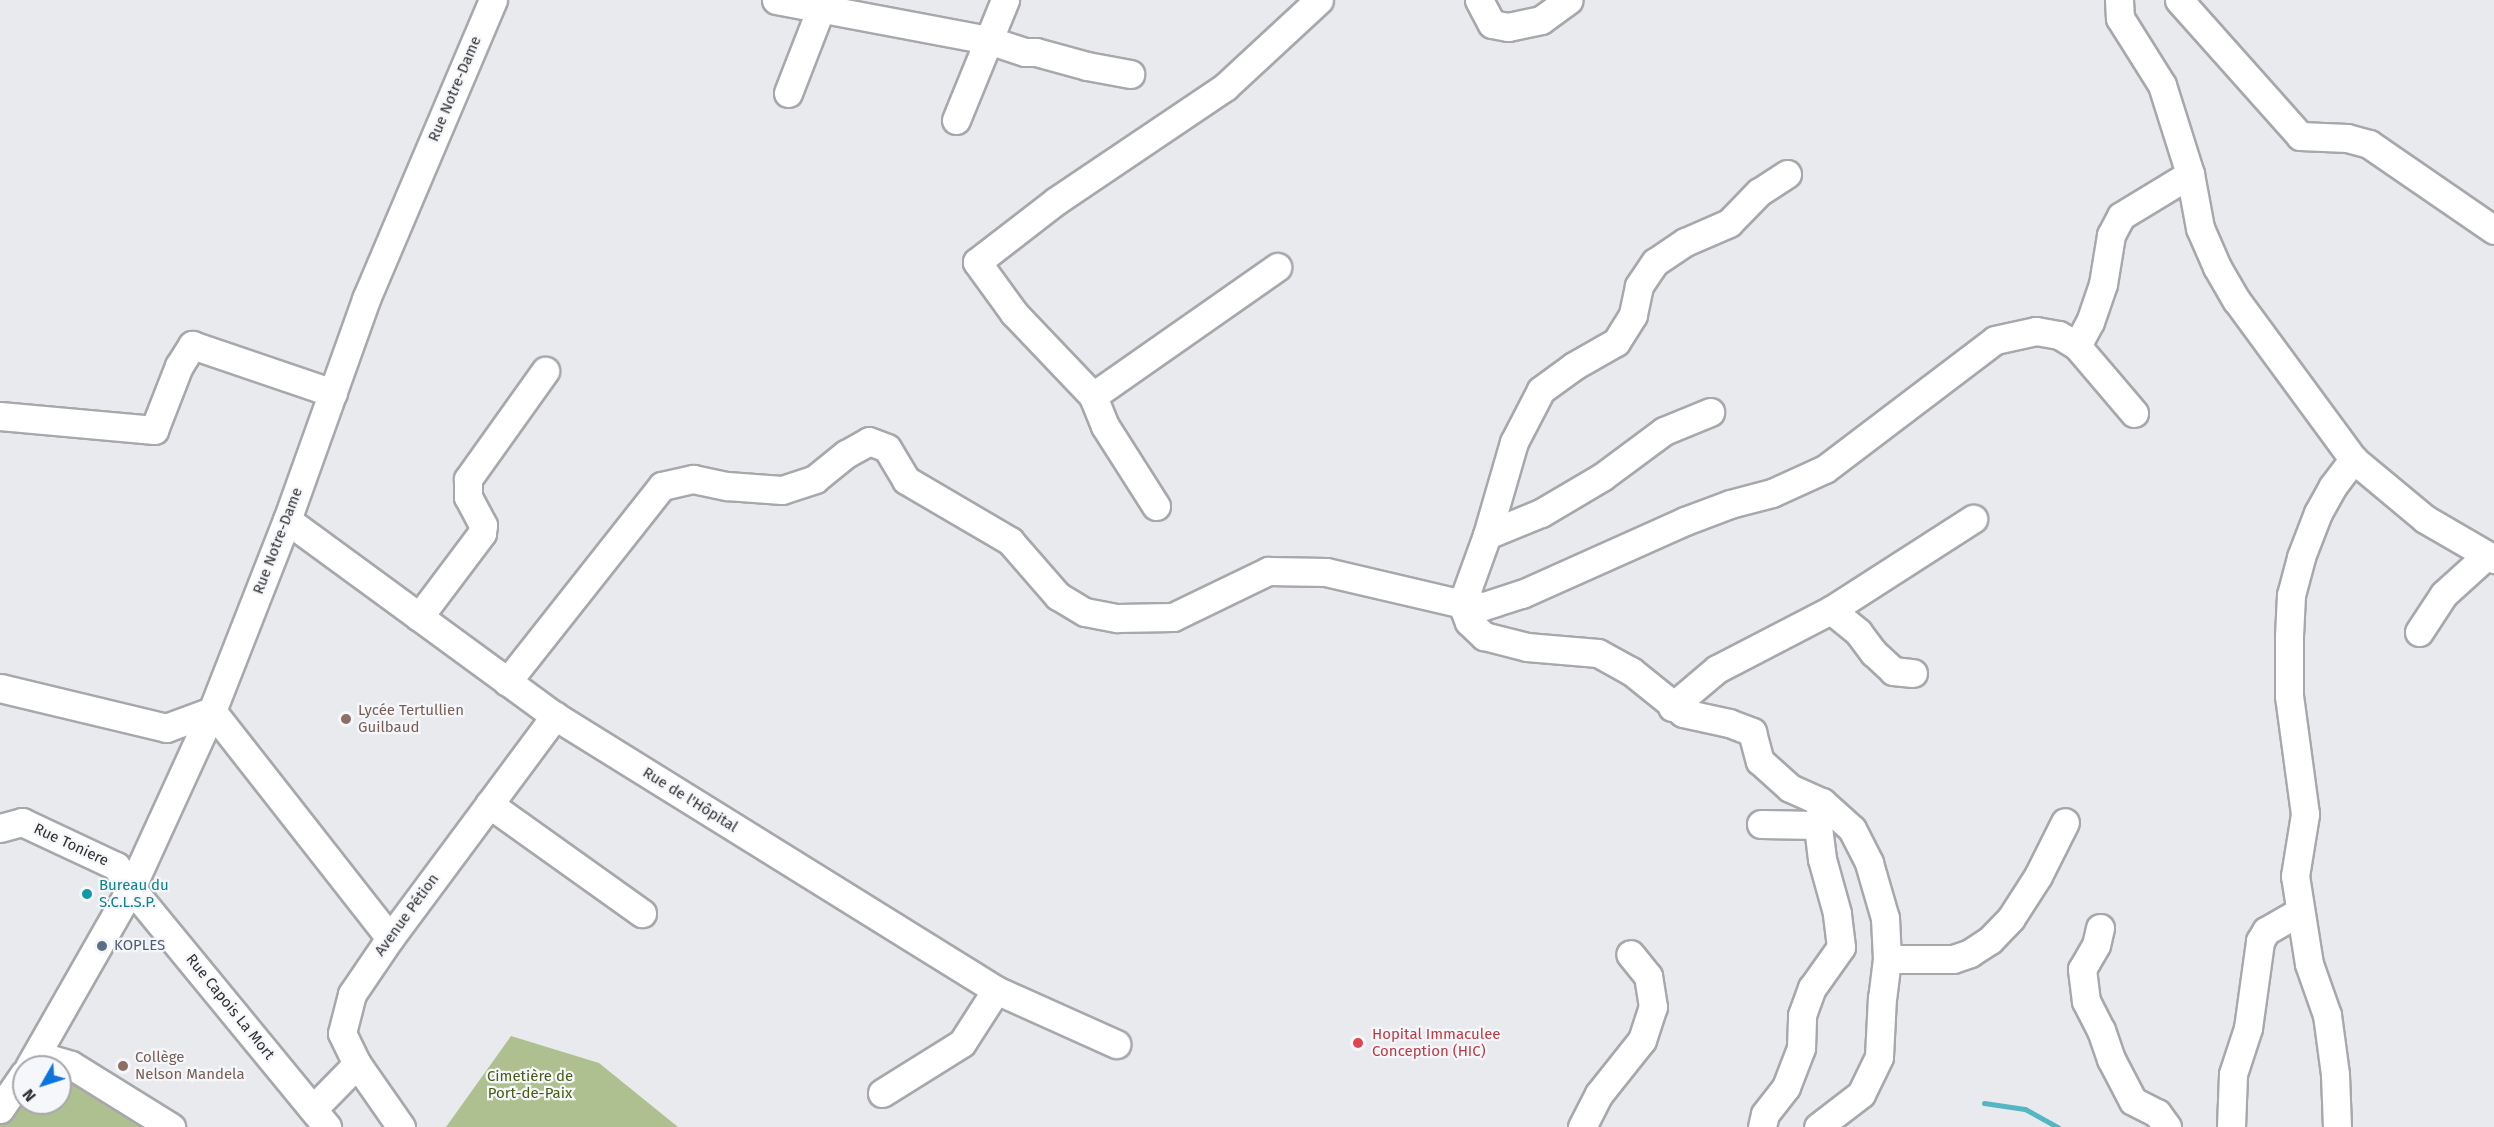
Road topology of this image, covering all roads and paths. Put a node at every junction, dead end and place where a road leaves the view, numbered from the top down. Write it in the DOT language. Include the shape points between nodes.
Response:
graph roads {
  1 [pos="493,0"];
  2 [pos="776,0"];
  3 [pos="1005,0"];
  4 [pos="1319,0"];
  5 [pos="1479,0"];
  6 [pos="1569,0"];
  7 [pos="2119,0"];
  8 [pos="2179,0"];
  9 [pos="823,4"];
  10 [pos="988,40"];
  11 [pos="1130,74"];
  12 [pos="788,93"];
  13 [pos="956,120"];
  14 [pos="1787,174"];
  15 [pos="2190,174"];
  16 [pos="2494,230"];
  17 [pos="1277,267"];
  18 [pos="2077,346"];
  19 [pos="544,371"];
  20 [pos="333,393"];
  21 [pos="1093,396"];
  22 [pos="1710,412"];
  23 [pos="2134,413"];
  24 [pos="0,416"];
  25 [pos="2353,459"];
  26 [pos="1156,506"];
  27 [pos="1973,519"];
  28 [pos="287,520"];
  29 [pos="1487,535"];
  30 [pos="2490,557"];
  31 [pos="1462,604"];
  32 [pos="1831,610"];
  33 [pos="419,617"];
  34 [pos="2419,632"];
  35 [pos="1913,674"];
  36 [pos="507,682"];
  37 [pos="0,688"];
  38 [pos="1672,707"];
  39 [pos="212,711"];
  40 [pos="555,717"];
  41 [pos="489,804"];
  42 [pos="1820,813"];
  43 [pos="2065,822"];
  44 [pos="1761,824"];
  45 [pos="0,828"];
  46 [pos="131,888"];
  47 [pos="2299,912"];
  48 [pos="642,913"];
  49 [pos="2100,928"];
  50 [pos="390,938"];
  51 [pos="1630,954"];
  52 [pos="1887,959"];
  53 [pos="996,990"];
  54 [pos="1116,1044"];
  55 [pos="36,1055"];
  56 [pos="357,1064"];
  57 [pos="72,1066"];
  58 [pos="12,1091"];
  59 [pos="882,1093"];
  60 [pos="0,1109"];
  61 [pos="320,1118"];
  62 [pos="1584,1126"];
  63 [pos="171,1127"];
  64 [pos="400,1127"];
  65 [pos="1762,1127"];
  66 [pos="1818,1127"];
  67 [pos="2167,1127"];
  68 [pos="2231,1127"];
  69 [pos="2337,1127"];
  1 -- 20 [label="street, Rue Notre-Dame" via="366,299"];
  2 -- 9 [label="street"];
  3 -- 10 [label="street"];
  4 -- 21 [label="street" via="1225,87 1056,201 977,262 1014,313"];
  5 -- 6 [label="street" via="1492,24 1508,27 1541,20"];
  7 -- 15 [label="street" via="2120,18 2162,85"];
  8 -- 16 [label="street" via="2300,136 2348,138 2369,144"];
  9 -- 10 [label="street"];
  9 -- 12 [label="street"];
  10 -- 11 [label="street" via="1025,52"];
  10 -- 13 [label="street"];
  14 -- 29 [label="street" via="1759,192 1729,223 1685,242 1655,262 1639,286 1633,315 1616,342 1541,390 1514,442"];
  15 -- 18 [label="street" via="2121,216 2111,235 2103,284"];
  15 -- 25 [label="street" via="2200,228 2217,267 2237,301"];
  17 -- 21 [label="street"];
  18 -- 23 [label="street"];
  18 -- 31 [label="street" via="2059,335 2036,331 1995,340 1825,469 1772,493 1730,504 1664,530 1522,594 1484,606"];
  19 -- 33 [label="street" via="468,479 468,497 483,525 482,532"];
  20 -- 24 [label="street" via="192,345 179,366 154,430"];
  20 -- 28 [label="street, Rue Notre-Dame"];
  21 -- 26 [label="street" via="1105,426"];
  22 -- 29 [label="street" via="1664,431 1602,477 1542,513"];
  25 -- 30 [label="street" via="2425,519"];
  25 -- 47 [label="street" via="2318,513 2291,595 2289,696 2305,813 2295,876"];
  27 -- 32 [label="street"];
  28 -- 33 [label="street, Rue de l'Hôpital"];
  28 -- 39 [label="street, Rue Notre-Dame"];
  29 -- 31 [label="street"];
  30 -- 34 [label="street" via="2444,594"];
  31 -- 36 [label="street" via="1326,572 1268,571 1173,617 1117,618 1085,612 1058,596 1011,541 906,480 887,448 869,441 815,479 782,490 693,480 662,486"];
  31 -- 38 [label="street" via="1469,622 1484,636 1527,647 1598,653 1631,671"];
  32 -- 35 [label="street" via="1858,632 1893,671"];
  32 -- 38 [label="street" via="1717,669"];
  33 -- 36 [label="street, Rue de l'Hôpital"];
  36 -- 40 [label="street, Rue de l'Hôpital"];
  37 -- 39 [label="street" via="166,728"];
  38 -- 42 [label="street" via="1752,732 1760,760"];
  39 -- 46 [label="street, Rue Notre-Dame"];
  39 -- 50 [label="street"];
  40 -- 41 [label="street, Avenue Pétion"];
  40 -- 53 [label="street, Rue de l'Hôpital"];
  41 -- 48 [label="street"];
  41 -- 50 [label="street, Avenue Pétion"];
  42 -- 44 [label="street"];
  42 -- 52 [label="street" via="1852,830 1869,862 1885,918"];
  42 -- 65 [label="street" via="1822,859 1838,913 1841,947 1812,988 1802,1015 1801,1048 1786,1087 1766,1114"];
  43 -- 52 [label="street" via="2038,876 1990,940 1953,959"];
  45 -- 46 [label="street, Rue Toniere" via="21,822 32,827 116,866"];
  46 -- 55 [label="street, Rue Notre-Dame"];
  46 -- 61 [label="street, Rue Capois La Mort"];
  47 -- 68 [label="street" via="2266,932 2260,941 2248,1028 2233,1074"];
  47 -- 69 [label="street" via="2309,964 2327,1015"];
  49 -- 67 [label="street" via="2096,945 2082,969 2086,1001 2133,1101 2157,1113"];
  50 -- 56 [label="street, Avenue Pétion" via="352,994 342,1033"];
  51 -- 62 [label="street" via="1648,976 1653,1007 1642,1040 1599,1094"];
  52 -- 66 [label="street" via="1879,1057 1860,1094"];
  53 -- 54 [label="street, Rue de l'Hôpital"];
  53 -- 59 [label="street" via="962,1043"];
  56 -- 61 [label="street"];
  56 -- 64 [label="street, Avenue Pétion"];
  57 -- 63 [label="street"];
  58 -- 60 [label="street, Rue Notre-Dame"];
}
